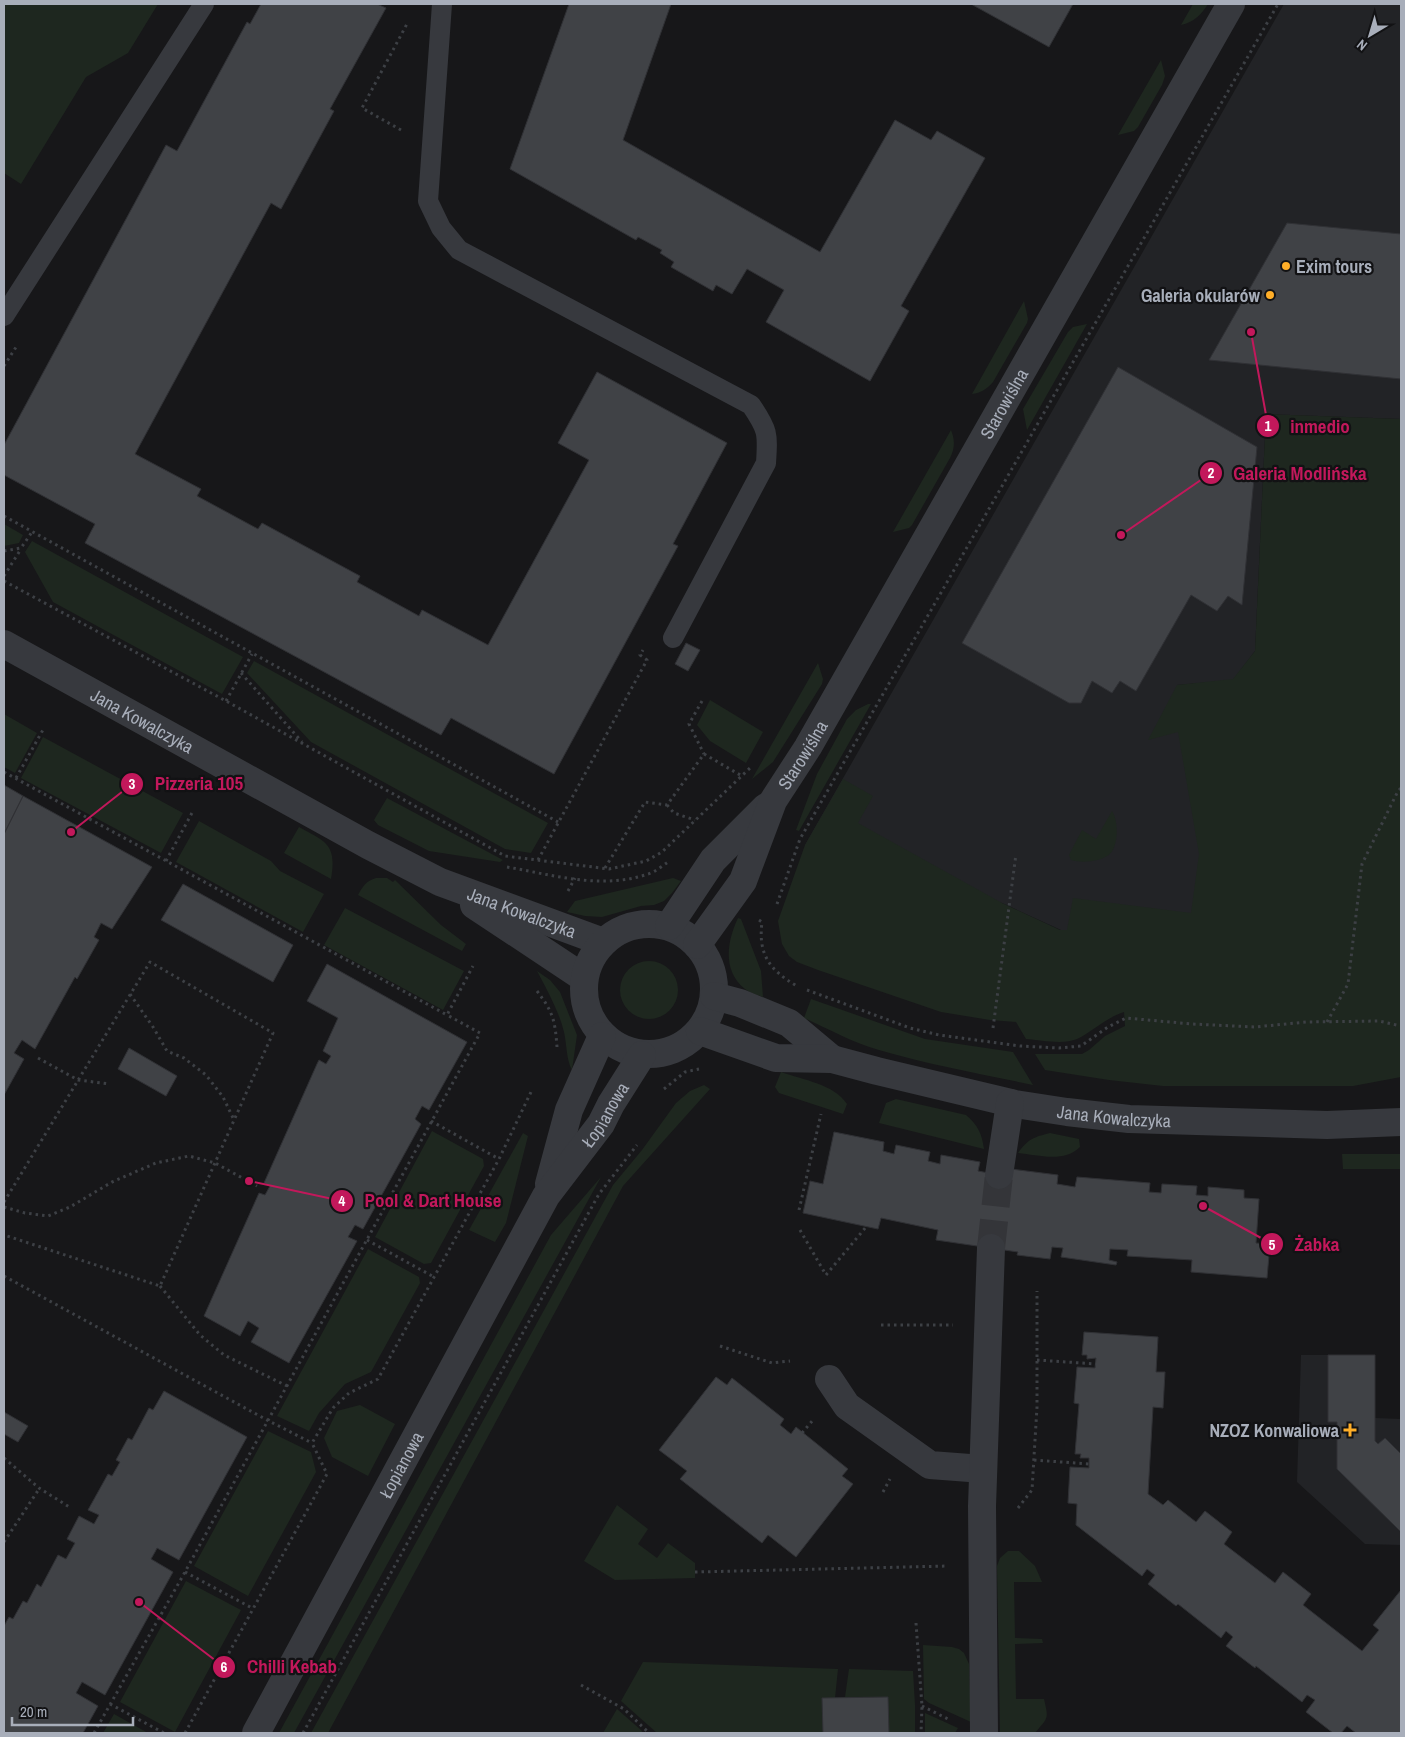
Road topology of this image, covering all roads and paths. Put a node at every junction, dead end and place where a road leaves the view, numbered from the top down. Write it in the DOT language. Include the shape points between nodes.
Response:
graph roads {
  1 [pos="204,4"];
  2 [pos="442,4"];
  3 [pos="1231,4"];
  4 [pos="1278,4"];
  5 [pos="411,16"];
  6 [pos="406,133"];
  7 [pos="4,316"];
  8 [pos="4,516"];
  9 [pos="32,532"];
  10 [pos="21,548"];
  11 [pos="4,551"];
  12 [pos="4,576"];
  13 [pos="4,581"];
  14 [pos="673,638"];
  15 [pos="4,644"];
  16 [pos="645,647"];
  17 [pos="252,654"];
  18 [pos="241,673"];
  19 [pos="226,701"];
  20 [pos="702,701"];
  21 [pos="44,728"];
  22 [pos="304,744"];
  23 [pos="704,754"];
  24 [pos="752,766"];
  25 [pos="4,772"];
  26 [pos="742,776"];
  27 [pos="16,778"];
  28 [pos="1401,788"];
  29 [pos="773,801"];
  30 [pos="668,806"];
  31 [pos="193,811"];
  32 [pos="695,820"];
  33 [pos="558,822"];
  34 [pos="1016,854"];
  35 [pos="538,860"];
  36 [pos="166,861"];
  37 [pos="605,868"];
  38 [pos="575,878"];
  39 [pos="698,881"];
  40 [pos="440,882"];
  41 [pos="730,901"];
  42 [pos="777,904"];
  43 [pos="669,926"];
  44 [pos="603,942"];
  45 [pos="697,945"];
  46 [pos="473,966"];
  47 [pos="584,978"];
  48 [pos="534,987"];
  49 [pos="130,994"];
  50 [pos="714,996"];
  51 [pos="446,1015"];
  52 [pos="1327,1022"];
  53 [pos="1401,1026"];
  54 [pos="993,1028"];
  55 [pos="700,1031"];
  56 [pos="602,1036"];
  57 [pos="557,1050"];
  58 [pos="642,1055"];
  59 [pos="38,1058"];
  60 [pos="832,1059"];
  61 [pos="707,1066"];
  62 [pos="78,1080"];
  63 [pos="110,1084"];
  64 [pos="531,1092"];
  65 [pos="658,1096"];
  66 [pos="1010,1102"];
  67 [pos="821,1114"];
  68 [pos="234,1121"];
  69 [pos="431,1121"];
  70 [pos="1401,1122"];
  71 [pos="637,1145"];
  72 [pos="499,1159"];
  73 [pos="215,1162"];
  74 [pos="999,1175"];
  75 [pos="257,1186"];
  76 [pos="546,1196"];
  77 [pos="4,1202"];
  78 [pos="4,1207"];
  79 [pos="799,1210"];
  80 [pos="866,1227"];
  81 [pos="800,1230"];
  82 [pos="4,1234"];
  83 [pos="367,1240"];
  84 [pos="991,1248"];
  85 [pos="4,1276"];
  86 [pos="434,1277"];
  87 [pos="160,1286"];
  88 [pos="1037,1291"];
  89 [pos="881,1325"];
  90 [pos="989,1325"];
  91 [pos="720,1346"];
  92 [pos="1037,1360"];
  93 [pos="790,1361"];
  94 [pos="1096,1364"];
  95 [pos="829,1380"];
  96 [pos="287,1386"];
  97 [pos="267,1420"];
  98 [pos="312,1443"];
  99 [pos="4,1458"];
  100 [pos="1034,1460"];
  101 [pos="1089,1464"];
  102 [pos="983,1469"];
  103 [pos="39,1488"];
  104 [pos="71,1508"];
  105 [pos="1016,1511"];
  106 [pos="4,1542"];
  107 [pos="982,1566"];
  108 [pos="185,1572"];
  109 [pos="695,1572"];
  110 [pos="252,1608"];
  111 [pos="916,1623"];
  112 [pos="581,1685"];
  113 [pos="110,1704"];
  114 [pos="94,1733"];
  115 [pos="164,1733"];
  116 [pos="185,1733"];
  117 [pos="256,1733"];
  118 [pos="303,1733"];
  119 [pos="649,1733"];
  120 [pos="921,1733"];
  121 [pos="984,1733"];
  1 -- 7 [label="lane"];
  2 -- 14 [label="lane" via="428,201 441,228 459,250 751,405 768,437 766,463"];
  3 -- 29 [label="street, Starowiślna"];
  4 -- 42 [label="path" via="800,839"];
  5 -- 6 [label="path" via="362,108"];
  8 -- 9 [label="path"];
  9 -- 10 [label="path"];
  9 -- 17 [label="path"];
  10 -- 11 [label="path"];
  10 -- 12 [label="path"];
  13 -- 19 [label="path"];
  15 -- 40 [label="street, Jana Kowalczyka"];
  16 -- 33 [label="path" via="640,655 647,660"];
  17 -- 18 [label="path"];
  17 -- 33 [label="path"];
  18 -- 19 [label="path"];
  18 -- 22 [label="path"];
  19 -- 22 [label="path"];
  20 -- 23 [label="path" via="690,724"];
  21 -- 27 [label="path"];
  22 -- 35 [label="path" via="505,856"];
  23 -- 26 [label="path"];
  23 -- 30 [label="path"];
  24 -- 26 [label="path"];
  25 -- 27 [label="path"];
  26 -- 32 [label="path"];
  27 -- 36 [label="path"];
  28 -- 52 [label="path" via="1362,864 1348,984"];
  29 -- 39 [label="street, Starowiślna" via="713,860"];
  29 -- 41 [label="street, Starowiślna" via="743,881"];
  30 -- 32 [label="path" via="674,813"];
  30 -- 37 [label="path" via="645,802"];
  31 -- 36 [label="path"];
  32 -- 37 [label="path" via="662,852 628,866"];
  33 -- 35 [label="path"];
  34 -- 54 [label="path"];
  35 -- 37 [label="path"];
  36 -- 51 [label="path"];
  38 -- 39 [label="path" via="608,882 633,878 650,874 670,861"];
  39 -- 43 [label="street, Starowiślna"];
  40 -- 44 [label="street, Jana Kowalczyka"];
  40 -- 47 [label="street, Jana Kowalczyka"];
  41 -- 45 [label="street, Starowiślna"];
  41 -- 52 [label="path" via="762,922 760,940 768,962 780,977 802,989 910,1028 939,1035 1059,1048 1081,1046 1126,1018 1255,1027"];
  43 -- 44 [label="street, Jana Kowalczyka" via="638,925 623,929"];
  43 -- 45 [label="street, Jana Kowalczyka"];
  44 -- 47 [label="street, Jana Kowalczyka" via="591,958"];
  45 -- 50 [label="street, Jana Kowalczyka" via="708,960 714,977"];
  46 -- 51 [label="path"];
  47 -- 56 [label="street, Jana Kowalczyka" via="583,999 590,1019"];
  48 -- 57 [label="path" via="555,1020"];
  49 -- 62 [label="path"];
  49 -- 68 [label="path" via="167,1051 184,1058 206,1075 223,1097"];
  49 -- 68 [label="path" via="150,962 273,1033"];
  50 -- 55 [label="street, Jana Kowalczyka" via="710,1014"];
  50 -- 60 [label="street, Jana Kowalczyka" via="789,1023"];
  51 -- 69 [label="path" via="480,1034"];
  52 -- 53 [label="path" via="1379,1021"];
  55 -- 58 [label="street, Jana Kowalczyka" via="684,1045 664,1053"];
  55 -- 60 [label="street, Jana Kowalczyka" via="776,1058"];
  56 -- 58 [label="street, Jana Kowalczyka" via="621,1048"];
  56 -- 76 [label="street, Łopianowa" via="569,1110"];
  58 -- 76 [label="street, Łopianowa" via="601,1124"];
  59 -- 62 [label="path"];
  60 -- 66 [label="street, Jana Kowalczyka"];
  61 -- 65 [label="path" via="685,1072"];
  62 -- 63 [label="path"];
  62 -- 77 [label="path"];
  64 -- 72 [label="path"];
  66 -- 70 [label="street, Jana Kowalczyka" via="1129,1119 1328,1125"];
  66 -- 74 [label="street"];
  67 -- 79 [label="path"];
  68 -- 73 [label="path"];
  69 -- 72 [label="path"];
  69 -- 83 [label="path"];
  71 -- 118 [label="path" via="599,1194"];
  72 -- 86 [label="path"];
  73 -- 75 [label="path"];
  73 -- 78 [label="path" via="190,1156 156,1163 48,1216"];
  73 -- 87 [label="path"];
  76 -- 117 [label="street, Łopianowa"];
  80 -- 81 [label="path" via="826,1275"];
  82 -- 87 [label="path"];
  83 -- 86 [label="path"];
  83 -- 96 [label="path"];
  84 -- 90 [label="street"];
  85 -- 97 [label="path"];
  86 -- 98 [label="path" via="378,1379 349,1394 333,1408"];
  87 -- 96 [label="path" via="200,1336 224,1354"];
  88 -- 92 [label="path"];
  89 -- 90 [label="path"];
  90 -- 102 [label="street"];
  91 -- 93 [label="path" via="772,1363"];
  92 -- 94 [label="path"];
  92 -- 100 [label="path"];
  95 -- 102 [label="street" via="847,1406 930,1464"];
  96 -- 97 [label="path"];
  97 -- 98 [label="path"];
  97 -- 108 [label="path"];
  98 -- 110 [label="path" via="327,1474"];
  99 -- 103 [label="path"];
  100 -- 101 [label="path"];
  100 -- 105 [label="path" via="1032,1490"];
  102 -- 107 [label="street"];
  103 -- 104 [label="path"];
  103 -- 106 [label="path"];
  107 -- 109 [label="path"];
  107 -- 121 [label="street"];
  108 -- 110 [label="path"];
  108 -- 113 [label="path"];
  110 -- 116 [label="path"];
  111 -- 120 [label="path"];
  112 -- 119 [label="path" via="624,1709"];
  113 -- 114 [label="path"];
  113 -- 115 [label="path"];
}
